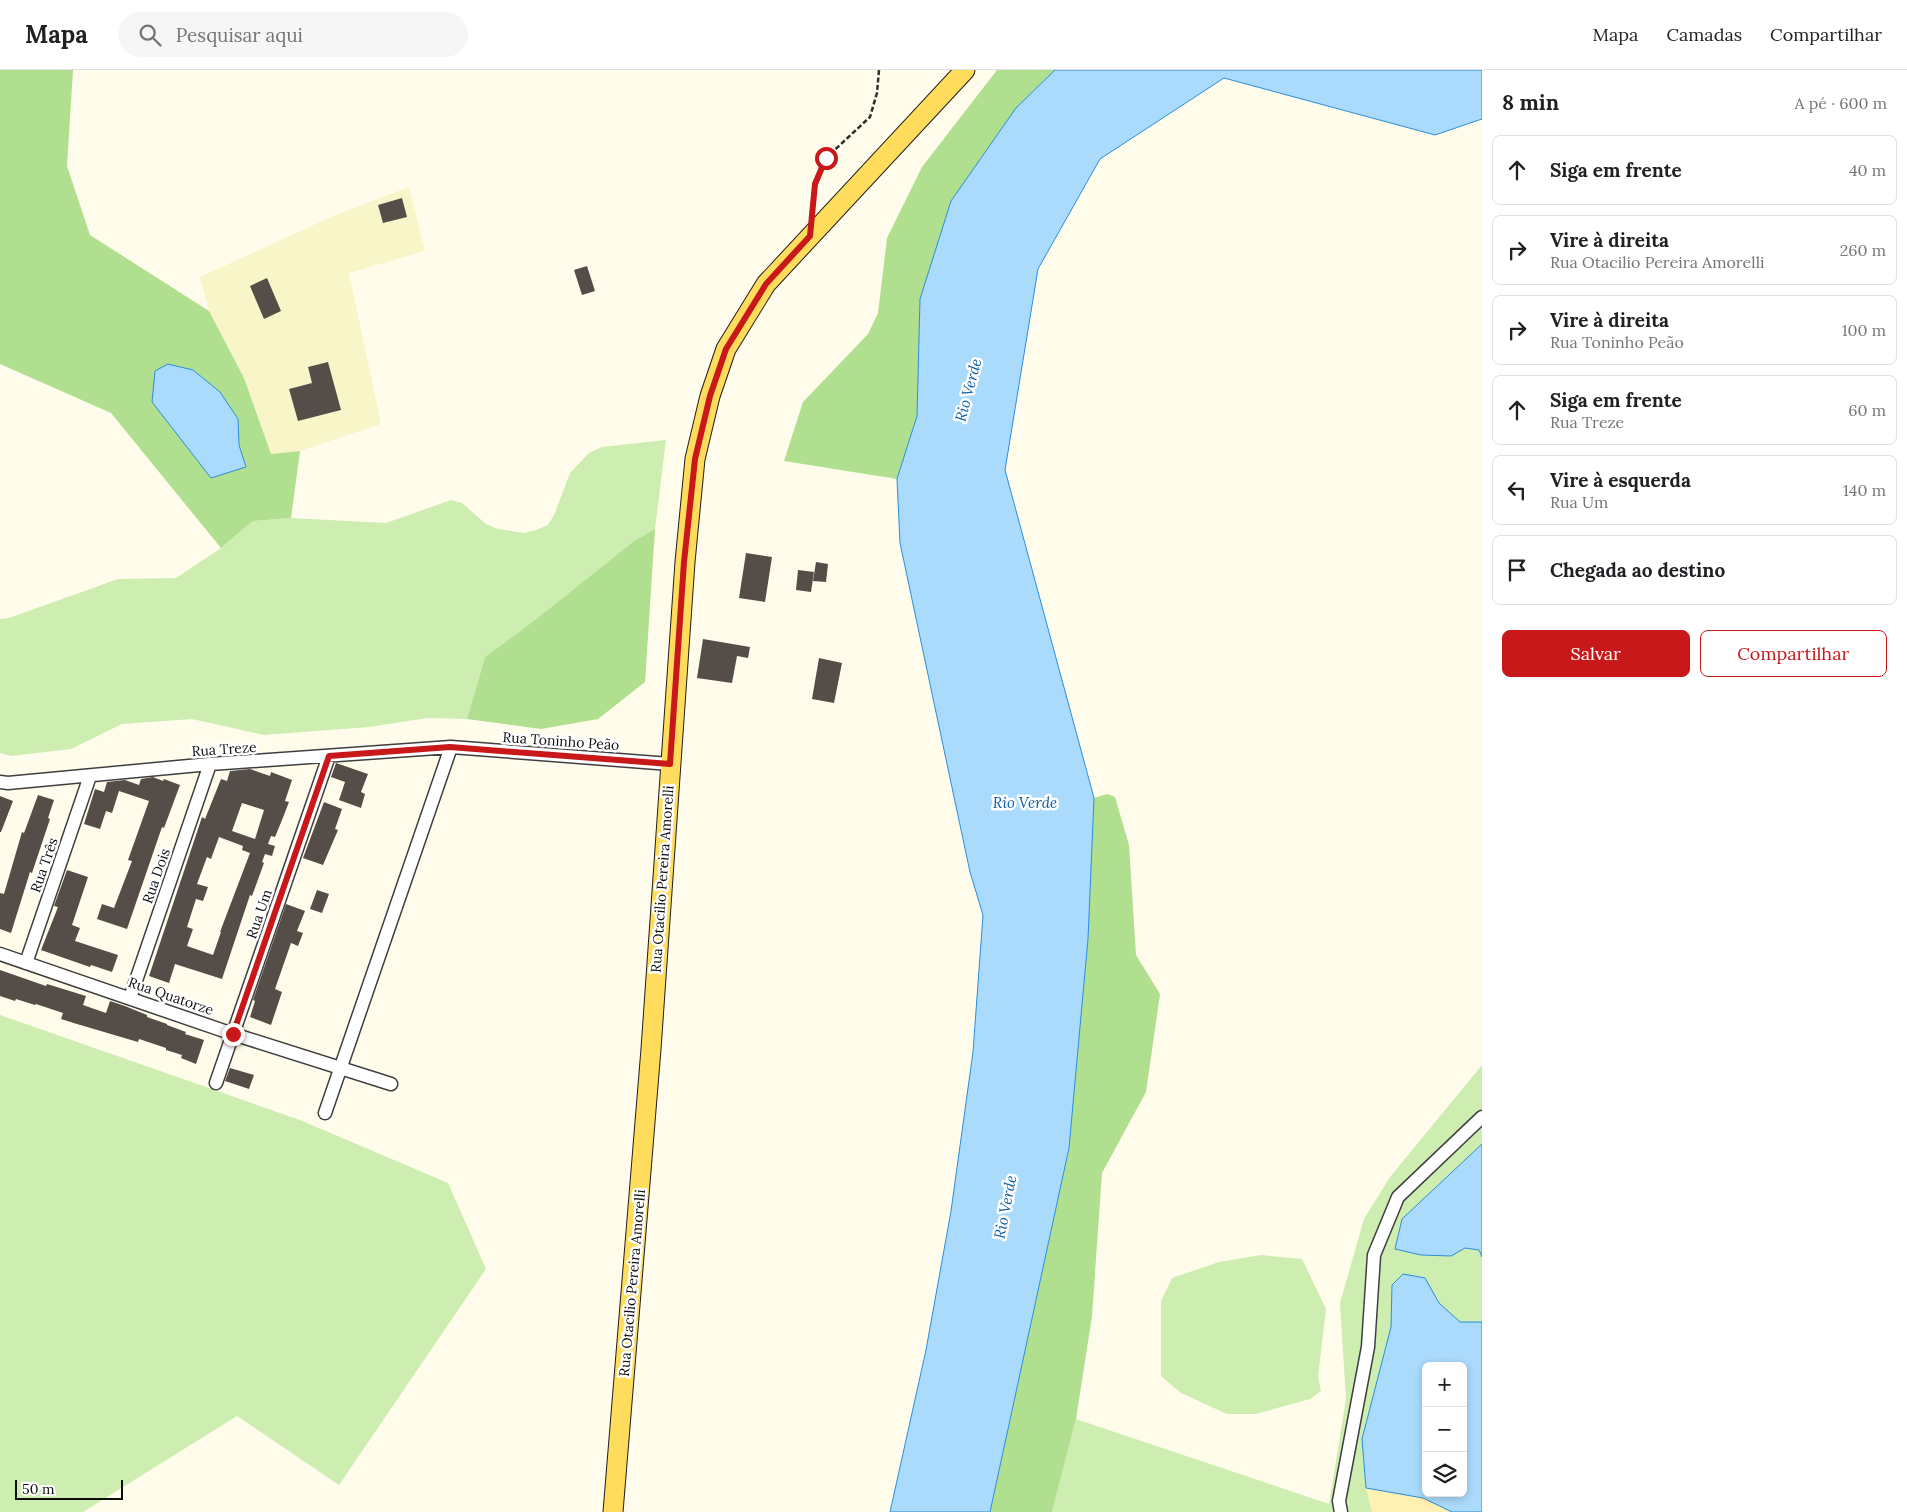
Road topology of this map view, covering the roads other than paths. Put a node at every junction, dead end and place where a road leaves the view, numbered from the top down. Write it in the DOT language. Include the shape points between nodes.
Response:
graph roads {
  1 [pos="966,70"];
  2 [pos="450,747"];
  3 [pos="329,756"];
  4 [pos="210,764"];
  5 [pos="670,764"];
  6 [pos="90,776"];
  7 [pos="0,782"];
  8 [pos="0,954"];
  9 [pos="26,963"];
  10 [pos="130,998"];
  11 [pos="233,1034"];
  12 [pos="340,1068"];
  13 [pos="216,1083"];
  14 [pos="391,1084"];
  15 [pos="325,1113"];
  16 [pos="1482,1117"];
  17 [pos="613,1512"];
  18 [pos="1341,1512"];
  1 -- 5 [label="main road, Rua Otacilio Pereira Amorelli" via="766,284 726,349 710,396 695,459 684,562"];
  2 -- 3 [label="street, Rua Treze"];
  2 -- 5 [label="street, Rua Toninho Peão"];
  2 -- 12 [label="street"];
  3 -- 4 [label="street, Rua Treze"];
  3 -- 11 [label="street, Rua Um"];
  4 -- 6 [label="street, Rua Treze"];
  4 -- 10 [label="street, Rua Dois"];
  5 -- 17 [label="main road, Rua Otacilio Pereira Amorelli" via="651,1049"];
  6 -- 7 [label="street, Rua Treze"];
  6 -- 9 [label="street, Rua Três"];
  8 -- 9 [label="street, Rua Quatorze"];
  9 -- 10 [label="street, Rua Quatorze"];
  10 -- 11 [label="street, Rua Quatorze"];
  11 -- 12 [label="street, Rua Quatorze"];
  11 -- 13 [label="street, Rua Um"];
  12 -- 14 [label="street, Rua Quatorze"];
  12 -- 15 [label="street"];
  16 -- 18 [label="street" via="1398,1197 1374,1255 1368,1346 1339,1502"];
}
